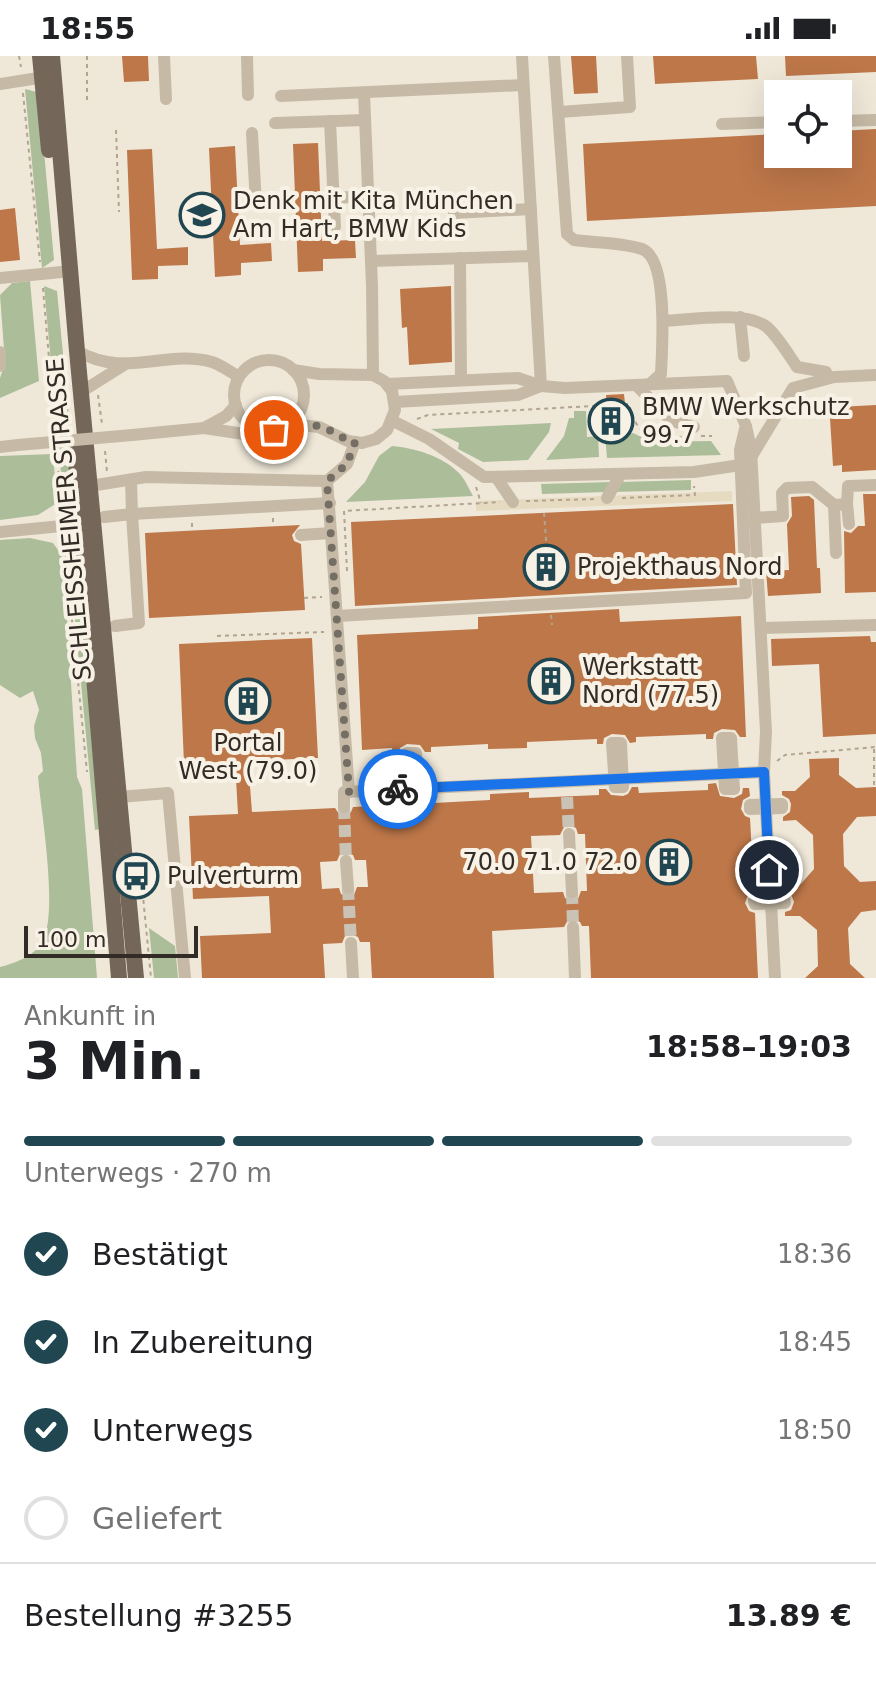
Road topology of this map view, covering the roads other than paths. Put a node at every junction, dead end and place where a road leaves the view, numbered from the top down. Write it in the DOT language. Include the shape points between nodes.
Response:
graph roads {
  1 [pos="40,56"];
  2 [pos="52,56"];
  3 [pos="164,56"];
  4 [pos="247,56"];
  5 [pos="522,56"];
  6 [pos="554,56"];
  7 [pos="627,56"];
  8 [pos="48,76"];
  9 [pos="0,84"];
  10 [pos="523,85"];
  11 [pos="364,93"];
  12 [pos="248,95"];
  13 [pos="281,96"];
  14 [pos="166,99"];
  15 [pos="559,112"];
  16 [pos="365,120"];
  17 [pos="876,120"];
  18 [pos="330,121"];
  19 [pos="852,121"];
  20 [pos="764,122"];
  21 [pos="275,123"];
  22 [pos="722,124"];
  23 [pos="252,133"];
  24 [pos="368,196"];
  25 [pos="334,198"];
  26 [pos="256,204"];
  27 [pos="531,209"];
  28 [pos="454,213"];
  29 [pos="335,227"];
  30 [pos="533,256"];
  31 [pos="460,258"];
  32 [pos="371,261"];
  33 [pos="66,271"];
  34 [pos="0,278"];
  35 [pos="740,317"];
  36 [pos="663,321"];
  37 [pos="77,351"];
  38 [pos="0,352"];
  39 [pos="744,356"];
  40 [pos="124,365"];
  41 [pos="0,366"];
  42 [pos="293,370"];
  43 [pos="826,372"];
  44 [pos="373,375"];
  45 [pos="876,375"];
  46 [pos="239,377"];
  47 [pos="461,380"];
  48 [pos="387,384"];
  49 [pos="644,385"];
  50 [pos="541,386"];
  51 [pos="81,392"];
  52 [pos="395,402"];
  53 [pos="236,405"];
  54 [pos="393,421"];
  55 [pos="289,424"];
  56 [pos="746,426"];
  57 [pos="204,428"];
  58 [pos="262,429"];
  59 [pos="696,432"];
  60 [pos="355,442"];
  61 [pos="0,447"];
  62 [pos="620,475"];
  63 [pos="496,477"];
  64 [pos="131,480"];
  65 [pos="327,481"];
  66 [pos="876,485"];
  67 [pos="90,486"];
  68 [pos="607,498"];
  69 [pos="513,502"];
  70 [pos="330,503"];
  71 [pos="840,504"];
  72 [pos="132,514"];
  73 [pos="104,517"];
  74 [pos="755,518"];
  75 [pos="82,524"];
  76 [pos="849,524"];
  77 [pos="0,532"];
  78 [pos="331,533"];
  79 [pos="301,535"];
  80 [pos="836,553"];
  81 [pos="337,616"];
  82 [pos="876,625"];
  83 [pos="115,626"];
  84 [pos="761,628"];
  85 [pos="764,772"];
  86 [pos="567,781"];
  87 [pos="349,792"];
  88 [pos="119,797"];
  89 [pos="567,797"];
  90 [pos="344,807"];
  91 [pos="569,834"];
  92 [pos="346,861"];
  93 [pos="348,888"];
  94 [pos="572,892"];
  95 [pos="573,927"];
  96 [pos="351,943"];
  97 [pos="119,978"];
  98 [pos="136,978"];
  99 [pos="185,978"];
  100 [pos="353,978"];
  101 [pos="575,978"];
  102 [pos="775,978"];
  1 -- 8 [label="main road, SCHLEISSHEIMER STRASSE"];
  2 -- 8 [label="main road, SCHLEISSHEIMER STRASSE"];
  3 -- 14 [label="street"];
  4 -- 12 [label="street"];
  5 -- 10 [label="street"];
  6 -- 15 [label="street"];
  7 -- 15 [label="street" via="630,107"];
  8 -- 9 [label="street"];
  8 -- 33 [label="main road, SCHLEISSHEIMER STRASSE"];
  10 -- 11 [label="street"];
  10 -- 27 [label="street"];
  11 -- 13 [label="street"];
  11 -- 16 [label="street"];
  15 -- 36 [label="street" via="567,234 574,240 646,252 653,260"];
  16 -- 18 [label="street"];
  16 -- 24 [label="street"];
  17 -- 19 [label="street"];
  18 -- 21 [label="street"];
  18 -- 25 [label="street"];
  20 -- 22 [label="street"];
  23 -- 26 [label="street"];
  24 -- 25 [label="street"];
  24 -- 32 [label="street"];
  25 -- 29 [label="street"];
  27 -- 28 [label="street"];
  27 -- 30 [label="street"];
  30 -- 31 [label="street"];
  30 -- 50 [label="street"];
  31 -- 32 [label="street"];
  31 -- 47 [label="street"];
  32 -- 44 [label="street"];
  33 -- 34 [label="street"];
  33 -- 37 [label="main road, SCHLEISSHEIMER STRASSE"];
  33 -- 75 [label="main road, SCHLEISSHEIMER STRASSE"];
  35 -- 36 [label="street"];
  35 -- 39 [label="street"];
  35 -- 43 [label="street" via="765,326 797,367"];
  36 -- 49 [label="street" via="661,374"];
  37 -- 40 [label="street"];
  37 -- 51 [label="main road, SCHLEISSHEIMER STRASSE"];
  38 -- 41 [label="street"];
  40 -- 46 [label="street" via="192,359"];
  40 -- 51 [label="street"];
  42 -- 44 [label="street"];
  42 -- 46 [label="street" via="261,361"];
  42 -- 55 [label="street" via="304,398"];
  44 -- 48 [label="street"];
  45 -- 62 [label="street" via="834,377 793,388 747,464"];
  46 -- 53 [label="street"];
  47 -- 48 [label="street"];
  47 -- 50 [label="street" via="518,378"];
  48 -- 52 [label="street"];
  49 -- 50 [label="street"];
  49 -- 56 [label="street" via="727,381"];
  49 -- 59 [label="street" via="672,421"];
  50 -- 52 [label="street" via="518,395"];
  51 -- 67 [label="main road, SCHLEISSHEIMER STRASSE"];
  52 -- 54 [label="street"];
  53 -- 57 [label="street"];
  53 -- 58 [label="street" via="248,423"];
  54 -- 60 [label="street" via="376,439"];
  54 -- 63 [label="street" via="484,477"];
  55 -- 58 [label="street"];
  55 -- 60 [label="street" via="319,427"];
  56 -- 74 [label="street"];
  56 -- 81 [label="street" via="740,450 746,593"];
  57 -- 58 [label="street" via="232,434"];
  57 -- 61 [label="street, bridge"];
  60 -- 65 [label="street" via="347,464"];
  62 -- 63 [label="street"];
  62 -- 68 [label="street"];
  63 -- 69 [label="street"];
  64 -- 65 [label="street"];
  64 -- 67 [label="street"];
  64 -- 72 [label="street"];
  65 -- 70 [label="street"];
  66 -- 71 [label="street" via="848,486"];
  67 -- 88 [label="main road, SCHLEISSHEIMER STRASSE"];
  70 -- 72 [label="street"];
  70 -- 78 [label="street"];
  71 -- 74 [label="street" via="812,487 787,488 782,493 783,516"];
  71 -- 76 [label="street"];
  71 -- 80 [label="street"];
  72 -- 73 [label="street"];
  72 -- 83 [label="street" via="140,540 139,623"];
  74 -- 84 [label="street"];
  75 -- 77 [label="street"];
  75 -- 97 [label="main road, SCHLEISSHEIMER STRASSE"];
  78 -- 79 [label="street"];
  78 -- 81 [label="street"];
  81 -- 87 [label="street"];
  82 -- 84 [label="street"];
  84 -- 85 [label="street"];
  85 -- 86 [label="street"];
  85 -- 102 [label="street"];
  86 -- 87 [label="street"];
  86 -- 89 [label="street"];
  87 -- 90 [label="street" via="344,792"];
  88 -- 98 [label="main road, SCHLEISSHEIMER STRASSE"];
  88 -- 99 [label="street" via="168,793"];
  91 -- 94 [label="street"];
  92 -- 93 [label="street"];
  95 -- 101 [label="street"];
  96 -- 100 [label="street"];
}
